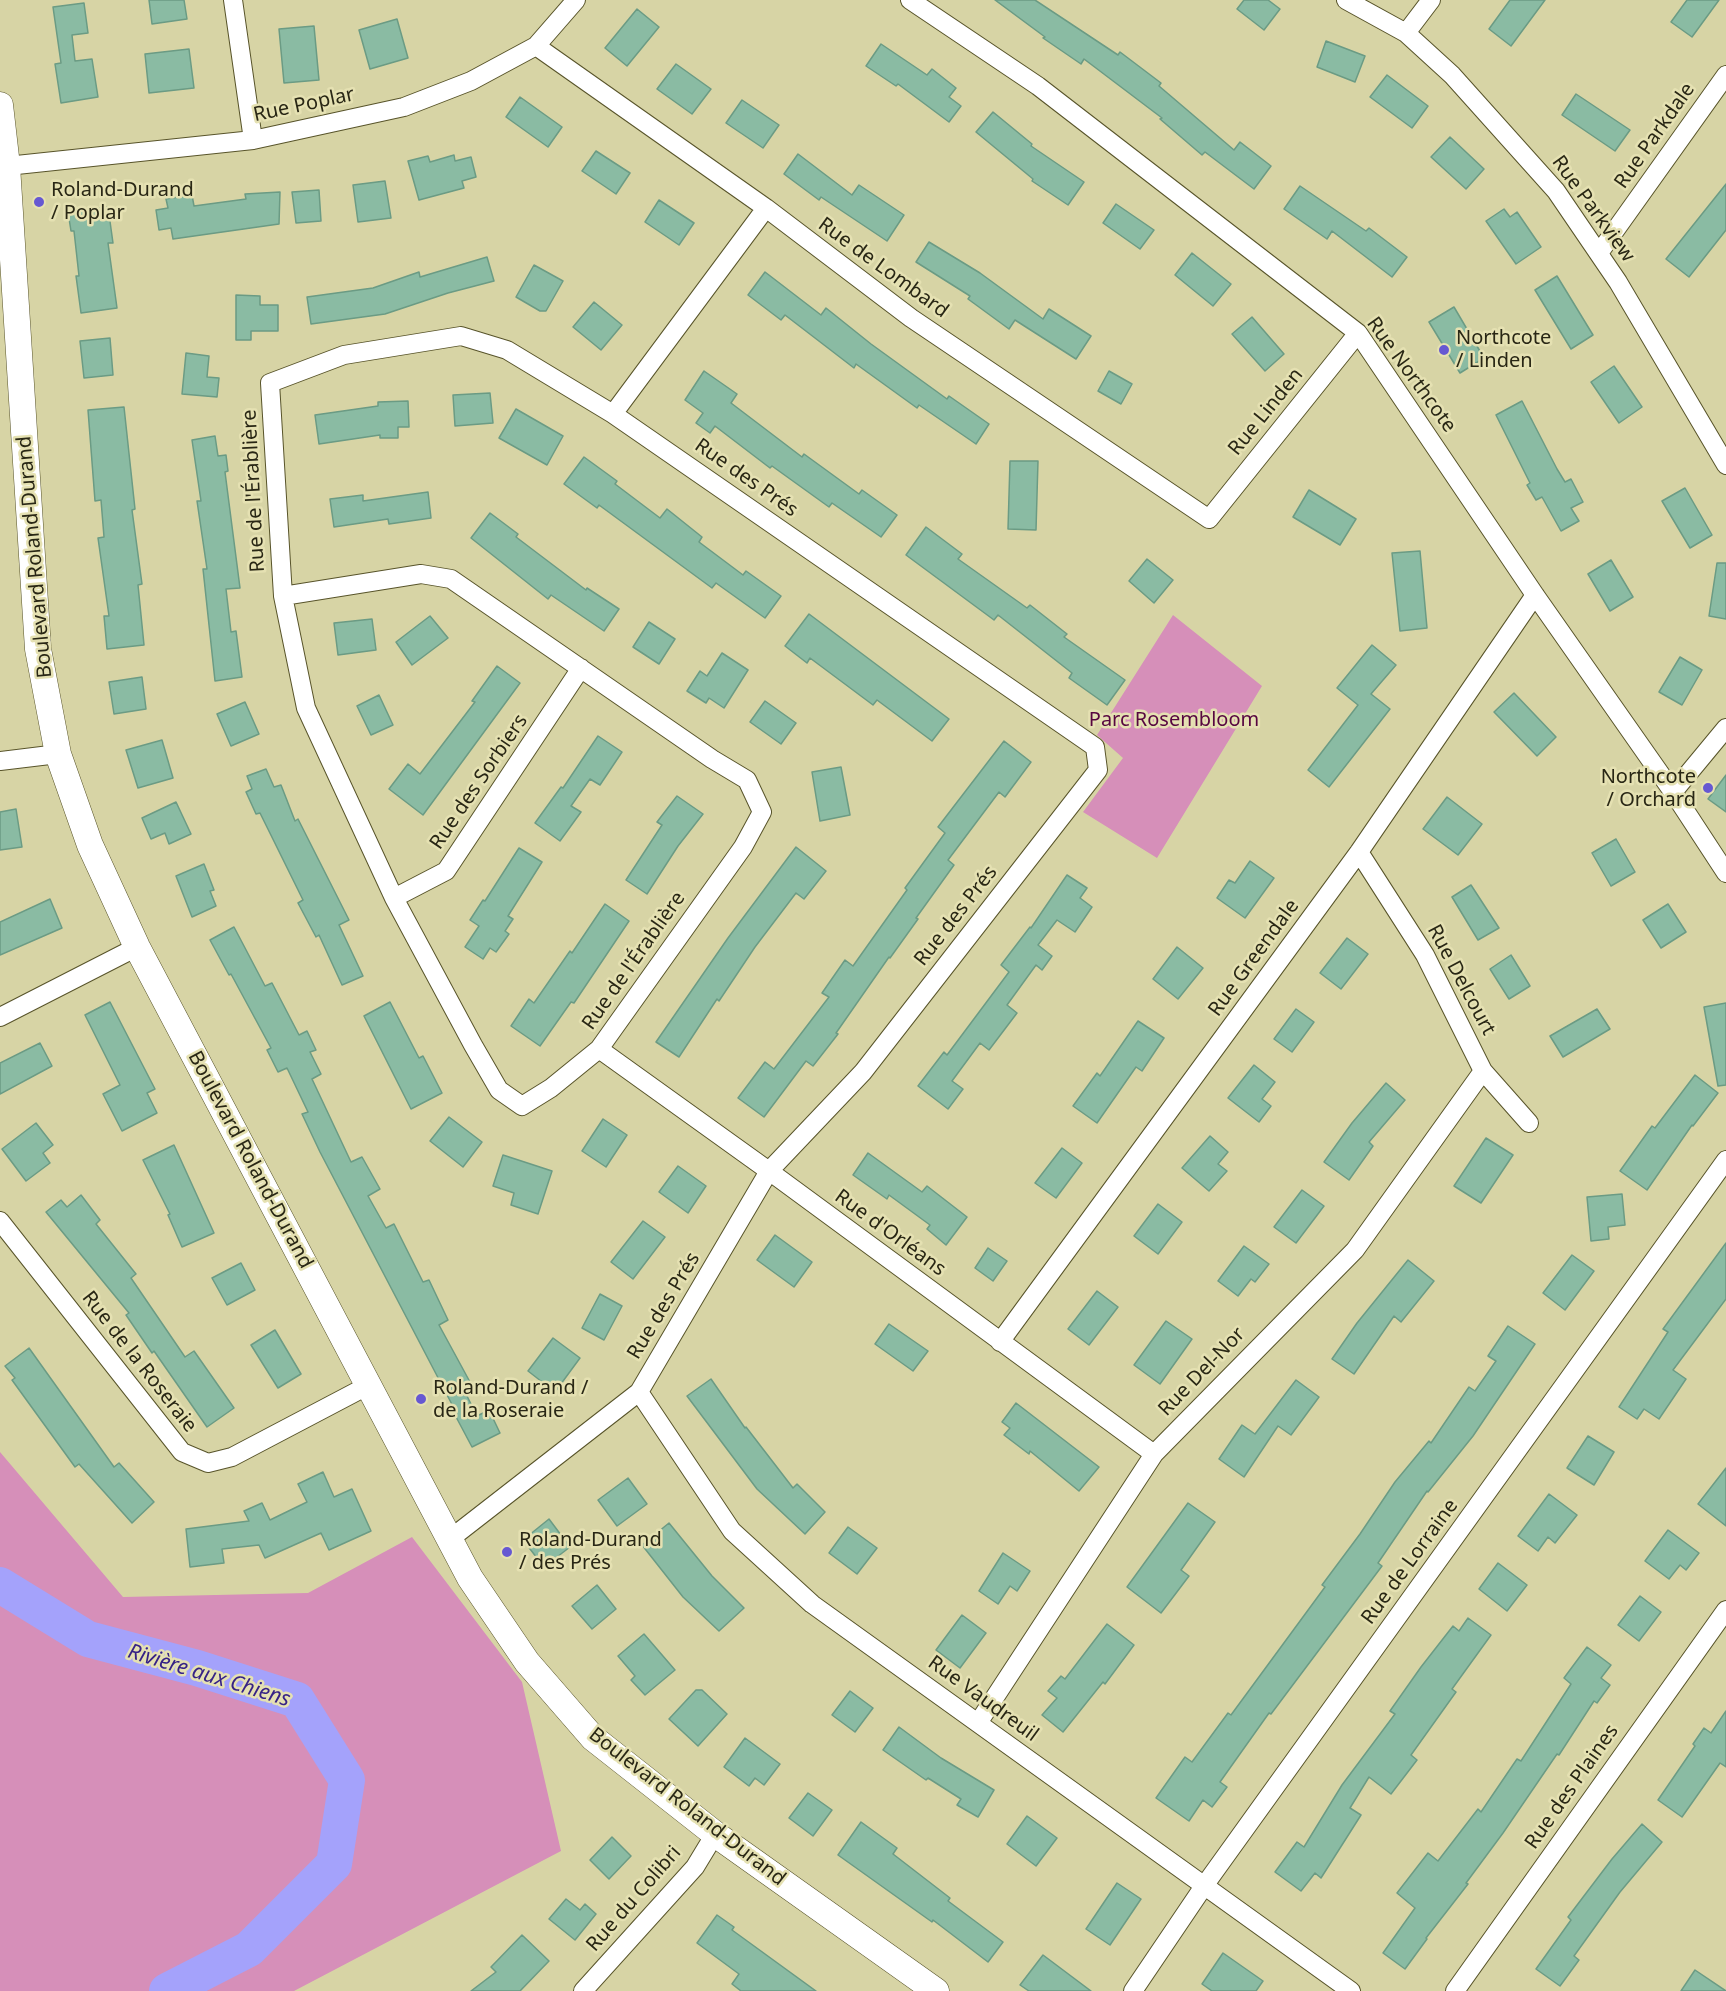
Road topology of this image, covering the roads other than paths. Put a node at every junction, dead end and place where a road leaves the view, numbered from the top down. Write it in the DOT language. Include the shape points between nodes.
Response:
graph roads {
  1 [pos="233,0"];
  2 [pos="576,0"];
  3 [pos="910,0"];
  4 [pos="1346,0"];
  5 [pos="1431,0"];
  6 [pos="1406,33"];
  7 [pos="536,46"];
  8 [pos="1726,75"];
  9 [pos="0,105"];
  10 [pos="253,140"];
  11 [pos="7,166"];
  12 [pos="766,208"];
  13 [pos="1599,253"];
  14 [pos="1358,333"];
  15 [pos="270,383"];
  16 [pos="613,414"];
  17 [pos="1726,465"];
  18 [pos="1209,519"];
  19 [pos="1535,595"];
  20 [pos="283,596"];
  21 [pos="581,668"];
  22 [pos="1726,728"];
  23 [pos="58,754"];
  24 [pos="0,761"];
  25 [pos="1673,792"];
  26 [pos="1359,852"];
  27 [pos="1726,873"];
  28 [pos="394,898"];
  29 [pos="137,947"];
  30 [pos="0,1017"];
  31 [pos="599,1049"];
  32 [pos="1484,1071"];
  33 [pos="1529,1123"];
  34 [pos="1726,1160"];
  35 [pos="769,1171"];
  36 [pos="0,1221"];
  37 [pos="1000,1342"];
  38 [pos="369,1385"];
  39 [pos="639,1392"];
  40 [pos="1154,1454"];
  41 [pos="450,1539"];
  42 [pos="1726,1610"];
  43 [pos="978,1723"];
  44 [pos="715,1834"];
  45 [pos="1204,1886"];
  46 [pos="583,1991"];
  47 [pos="936,1991"];
  48 [pos="1133,1991"];
  49 [pos="1351,1991"];
  50 [pos="1455,1991"];
  1 -- 10 [label="street"];
  2 -- 7 [label="street, Rue Poplar"];
  3 -- 14 [label="street, Rue Northcote" via="1038,86"];
  4 -- 6 [label="street, Rue Parkview"];
  5 -- 6 [label="street"];
  6 -- 13 [label="street, Rue Parkview" via="1452,75 1556,190"];
  7 -- 10 [label="street, Rue Poplar" via="471,81 404,107"];
  7 -- 12 [label="street, Rue de Lombard"];
  8 -- 13 [label="street, Rue Parkdale"];
  9 -- 11 [label="street, Boulevard Roland-Durand"];
  10 -- 11 [label="street, Rue Poplar"];
  11 -- 23 [label="street, Boulevard Roland-Durand" via="38,649"];
  12 -- 16 [label="street"];
  12 -- 18 [label="street, Rue de Lombard" via="911,318"];
  13 -- 17 [label="street, Rue Parkview"];
  14 -- 18 [label="street, Rue Linden"];
  14 -- 19 [label="street, Rue Northcote"];
  15 -- 16 [label="street, Rue des Prés" via="344,355 461,336 507,350"];
  15 -- 20 [label="street, Rue de l'Érablière"];
  16 -- 35 [label="street, Rue des Prés" via="1095,747 1098,771 863,1072"];
  19 -- 25 [label="street, Rue Northcote"];
  19 -- 26 [label="street, Rue Greendale"];
  20 -- 21 [label="street, Rue de l'Érablière" via="421,574 451,579"];
  20 -- 28 [label="street, Rue de l'Érablière" via="306,708"];
  21 -- 28 [label="street, Rue des Sorbiers" via="446,871"];
  21 -- 31 [label="street, Rue de l'Érablière" via="747,780 762,812 743,847"];
  22 -- 25 [label="street"];
  23 -- 24 [label="street"];
  23 -- 29 [label="street, Boulevard Roland-Durand" via="90,845"];
  25 -- 27 [label="street, Rue Northcote"];
  26 -- 32 [label="street, Rue Delcourt" via="1425,956"];
  26 -- 37 [label="street, Rue Greendale"];
  28 -- 31 [label="street, Rue de l'Érablière" via="499,1090 522,1107"];
  29 -- 30 [label="street"];
  29 -- 38 [label="street, Boulevard Roland-Durand"];
  31 -- 35 [label="street, Rue d'Orléans"];
  32 -- 33 [label="street, Rue Delcourt"];
  32 -- 40 [label="street, Rue Del-Nor" via="1355,1250"];
  34 -- 45 [label="street, Rue de Lorraine"];
  35 -- 37 [label="street, Rue d'Orléans"];
  35 -- 39 [label="street, Rue des Prés"];
  36 -- 38 [label="street, Rue de la Roseraie" via="182,1452 208,1463 232,1457"];
  37 -- 40 [label="street, Rue d'Orléans"];
  38 -- 41 [label="street, Boulevard Roland-Durand"];
  39 -- 41 [label="street, Rue des Prés"];
  39 -- 43 [label="street, Rue Vaudreuil" via="732,1531 812,1604"];
  40 -- 43 [label="street, Rue Del-Nor"];
  41 -- 44 [label="street, Boulevard Roland-Durand" via="470,1578 527,1662 593,1738"];
  42 -- 50 [label="street, Rue des Plaines"];
  43 -- 45 [label="street, Rue Vaudreuil"];
  44 -- 46 [label="street, Rue du Colibri" via="695,1867"];
  44 -- 47 [label="street, Boulevard Roland-Durand"];
  45 -- 48 [label="street, Rue de Lorraine"];
  45 -- 49 [label="street, Rue Vaudreuil"];
}
